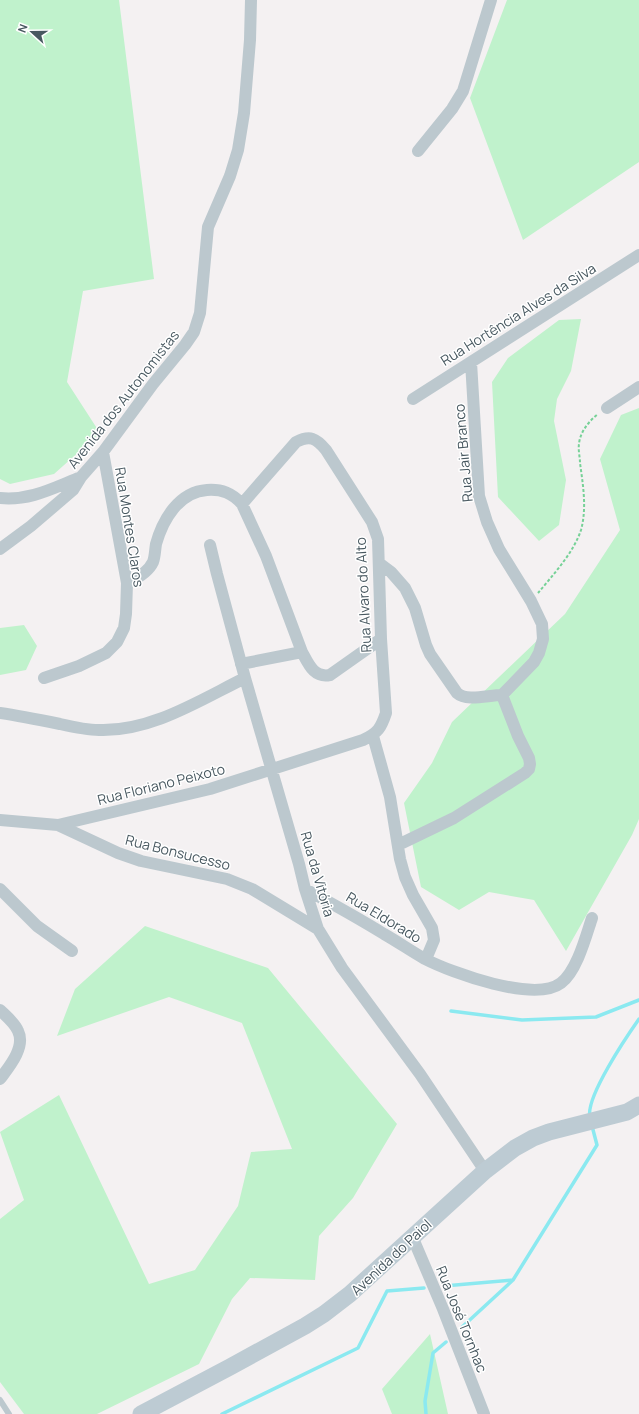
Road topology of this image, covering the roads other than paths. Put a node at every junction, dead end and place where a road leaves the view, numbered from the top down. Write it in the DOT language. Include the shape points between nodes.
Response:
graph roads {
  1 [pos="251,0"];
  2 [pos="491,0"];
  3 [pos="418,152"];
  4 [pos="639,255"];
  5 [pos="471,362"];
  6 [pos="639,387"];
  7 [pos="413,398"];
  8 [pos="607,408"];
  9 [pos="103,452"];
  10 [pos="81,477"];
  11 [pos="0,498"];
  12 [pos="242,504"];
  13 [pos="210,545"];
  14 [pos="0,549"];
  15 [pos="379,563"];
  16 [pos="127,583"];
  17 [pos="381,639"];
  18 [pos="302,652"];
  19 [pos="241,664"];
  20 [pos="44,678"];
  21 [pos="245,678"];
  22 [pos="502,695"];
  23 [pos="3,716"];
  24 [pos="372,736"];
  25 [pos="271,770"];
  26 [pos="0,820"];
  27 [pos="58,825"];
  28 [pos="398,845"];
  29 [pos="0,888"];
  30 [pos="305,888"];
  31 [pos="592,918"];
  32 [pos="318,928"];
  33 [pos="72,951"];
  34 [pos="426,959"];
  35 [pos="0,1010"];
  36 [pos="0,1078"];
  37 [pos="639,1105"];
  38 [pos="485,1171"];
  39 [pos="412,1236"];
  40 [pos="0,1400"];
  41 [pos="9,1414"];
  42 [pos="141,1414"];
  43 [pos="484,1414"];
  1 -- 9 [label="street, Avenida dos Autonomistas" via="244,114 238,150 208,227 200,313 194,332"];
  2 -- 3 [label="street" via="463,91"];
  4 -- 5 [label="street, Rua Hortência Alves da Silva"];
  5 -- 7 [label="street, Rua Hortência Alves da Silva"];
  5 -- 22 [label="street, Rua Jair Branco" via="479,496 499,549 542,624 543,639 534,662"];
  6 -- 8 [label="street"];
  9 -- 10 [label="street, Avenida dos Autonomistas"];
  9 -- 16 [label="street, Rua Montes Claros"];
  10 -- 11 [label="street" via="35,496"];
  10 -- 14 [label="street, Avenida dos Autonomistas" via="72,490"];
  12 -- 15 [label="street, Rua Alvaro do Alto" via="296,442 303,438 312,438 326,450 372,522 378,539"];
  12 -- 16 [label="street" via="229,493 218,489 190,494 178,502 156,543 152,563 145,573"];
  12 -- 18 [label="street" via="266,556"];
  13 -- 19 [label="street, Rua da Vitória"];
  15 -- 17 [label="street, Rua Alvaro do Alto"];
  15 -- 22 [label="street" via="405,588 415,608 430,654 457,693 464,698"];
  16 -- 20 [label="street, Rua Montes Claros" via="124,628 117,642 94,660"];
  17 -- 18 [label="street" via="340,669 324,676 312,670"];
  17 -- 24 [label="street, Rua Alvaro do Alto" via="386,713 382,724"];
  18 -- 19 [label="street"];
  19 -- 21 [label="street, Rua da Vitória"];
  21 -- 23 [label="street" via="151,722 122,728 99,730"];
  21 -- 25 [label="street, Rua da Vitória"];
  22 -- 28 [label="street" via="529,758 529,769 454,818"];
  24 -- 25 [label="street"];
  24 -- 28 [label="street" via="390,797"];
  25 -- 27 [label="street, Rua Floriano Peixoto" via="210,789"];
  25 -- 30 [label="street, Rua da Vitória"];
  26 -- 27 [label="street, Rua Bonsucesso"];
  27 -- 32 [label="street, Rua Bonsucesso" via="141,861 227,879 252,889"];
  28 -- 34 [label="street" via="405,877 432,928 434,940"];
  29 -- 33 [label="street" via="37,926"];
  30 -- 32 [label="street, Rua da Vitória"];
  30 -- 34 [label="street, Rua Eldorado"];
  31 -- 34 [label="street, Rua Eldorado" via="581,952 571,971 561,983 545,989 526,990 476,980"];
  32 -- 38 [label="street, Rua da Vitória" via="342,968 420,1074"];
  35 -- 36 [label="street" via="13,1023 21,1040 6,1072"];
  37 -- 38 [label="street, Avenida do Paiol" via="627,1112 533,1138"];
  38 -- 39 [label="street, Avenida do Paiol"];
  39 -- 42 [label="street, Avenida do Paiol" via="350,1294 324,1314"];
  39 -- 43 [label="street, Rua José Tornhac" via="444,1309"];
  40 -- 41 [label="lane"];
}
